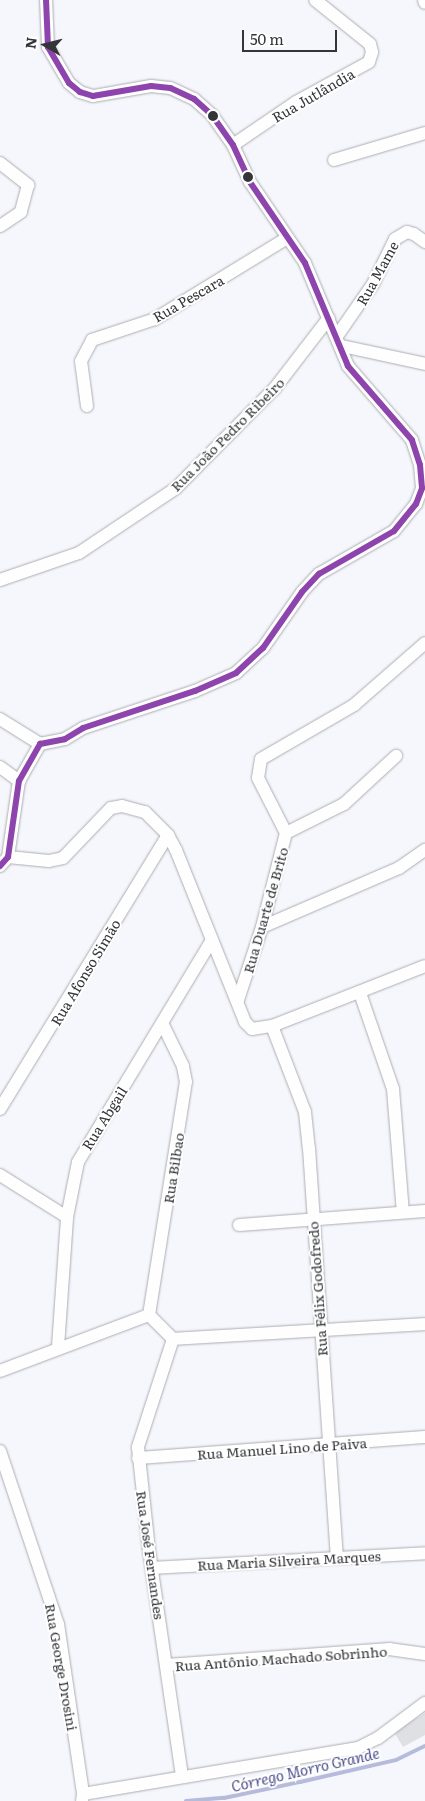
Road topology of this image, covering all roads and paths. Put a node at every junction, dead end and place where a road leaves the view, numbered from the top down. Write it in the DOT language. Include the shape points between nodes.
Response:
graph roads {
  1 [pos="46,0"];
  2 [pos="315,0"];
  3 [pos="425,133"];
  4 [pos="233,145"];
  5 [pos="334,160"];
  6 [pos="0,163"];
  7 [pos="0,226"];
  8 [pos="287,238"];
  9 [pos="425,242"];
  10 [pos="328,318"];
  11 [pos="340,341"];
  12 [pos="425,364"];
  13 [pos="88,406"];
  14 [pos="0,580"];
  15 [pos="425,644"];
  16 [pos="0,719"];
  17 [pos="40,744"];
  18 [pos="396,756"];
  19 [pos="0,767"];
  20 [pos="19,781"];
  21 [pos="286,833"];
  22 [pos="168,835"];
  23 [pos="425,850"];
  24 [pos="4,862"];
  25 [pos="262,927"];
  26 [pos="212,940"];
  27 [pos="425,966"];
  28 [pos="360,992"];
  29 [pos="238,1000"];
  30 [pos="162,1025"];
  31 [pos="272,1026"];
  32 [pos="0,1109"];
  33 [pos="0,1175"];
  34 [pos="425,1211"];
  35 [pos="403,1212"];
  36 [pos="67,1217"];
  37 [pos="312,1217"];
  38 [pos="238,1225"];
  39 [pos="149,1315"];
  40 [pos="425,1324"];
  41 [pos="319,1331"];
  42 [pos="173,1339"];
  43 [pos="58,1347"];
  44 [pos="0,1372"];
  45 [pos="425,1437"];
  46 [pos="328,1445"];
  47 [pos="0,1451"];
  48 [pos="138,1458"];
  49 [pos="425,1553"];
  50 [pos="337,1557"];
  51 [pos="152,1568"];
  52 [pos="425,1654"];
  53 [pos="167,1665"];
  54 [pos="425,1703"];
  55 [pos="182,1776"];
  56 [pos="82,1797"];
  1 -- 4 [label="street" via="48,47 69,83 80,92 93,96 151,86 184,92 212,115"];
  2 -- 4 [label="street, Rua Jutlândia" via="370,44 369,62 296,102"];
  3 -- 5 [label="street"];
  4 -- 8 [label="street" via="250,182"];
  6 -- 7 [label="street" via="28,185 28,195 20,212"];
  8 -- 10 [label="street" via="305,263"];
  8 -- 13 [label="street, Rua Pescara" via="155,319 92,340 81,361"];
  9 -- 11 [label="street, Rua Mame" via="406,232 395,239"];
  10 -- 11 [label="street"];
  10 -- 14 [label="street, Rua João Pedro Ribeiro" via="275,388 176,488 79,553"];
  11 -- 12 [label="street"];
  11 -- 17 [label="street" via="348,366 360,383 412,440 420,465 422,488 404,521 394,531 319,574 262,648 236,673 195,691 83,728 65,739"];
  15 -- 21 [label="street, Rua Duarte de Brito" via="354,705 261,759 258,778"];
  16 -- 17 [label="street"];
  17 -- 20 [label="street"];
  18 -- 21 [label="street" via="344,804"];
  19 -- 20 [label="street"];
  20 -- 24 [label="street"];
  21 -- 25 [label="street, Rua Duarte de Brito"];
  22 -- 24 [label="street" via="145,812 122,806 103,814 63,858"];
  22 -- 26 [label="street"];
  22 -- 32 [label="street, Rua Afonso Simão"];
  23 -- 25 [label="street" via="400,868"];
  25 -- 29 [label="street, Rua Duarte de Brito"];
  26 -- 29 [label="street"];
  26 -- 30 [label="street, Rua Abgail"];
  27 -- 28 [label="street"];
  28 -- 31 [label="street"];
  28 -- 35 [label="street" via="392,1089"];
  29 -- 31 [label="street" via="248,1027"];
  30 -- 36 [label="street, Rua Abgail" via="84,1147 73,1178"];
  30 -- 39 [label="street, Rua Bilbao" via="183,1066 186,1082"];
  31 -- 37 [label="street, Rua Félix Godofredo" via="305,1112"];
  33 -- 36 [label="street"];
  34 -- 35 [label="street"];
  35 -- 37 [label="street"];
  36 -- 43 [label="street, Rua Abgail"];
  37 -- 38 [label="street"];
  37 -- 41 [label="street, Rua Félix Godofredo"];
  39 -- 42 [label="street"];
  39 -- 43 [label="street"];
  40 -- 41 [label="street"];
  41 -- 42 [label="street"];
  41 -- 46 [label="street, Rua Félix Godofredo"];
  42 -- 48 [label="street, Rua José Fernandes" via="138,1447"];
  43 -- 44 [label="street"];
  45 -- 46 [label="street, Rua Manuel Lino de Paiva"];
  46 -- 48 [label="street, Rua Manuel Lino de Paiva"];
  46 -- 50 [label="street, Rua Félix Godofredo"];
  47 -- 56 [label="street, Rua George Drosini" via="58,1624"];
  48 -- 51 [label="street, Rua José Fernandes"];
  49 -- 50 [label="street, Rua Maria Silveira Marques"];
  50 -- 51 [label="street, Rua Maria Silveira Marques"];
  51 -- 53 [label="street, Rua José Fernandes"];
  52 -- 53 [label="street, Rua Antônio Machado Sobrinho" via="388,1650"];
  53 -- 55 [label="street, Rua José Fernandes"];
  54 -- 55 [label="street" via="378,1738 358,1748"];
  55 -- 56 [label="street"];
}
